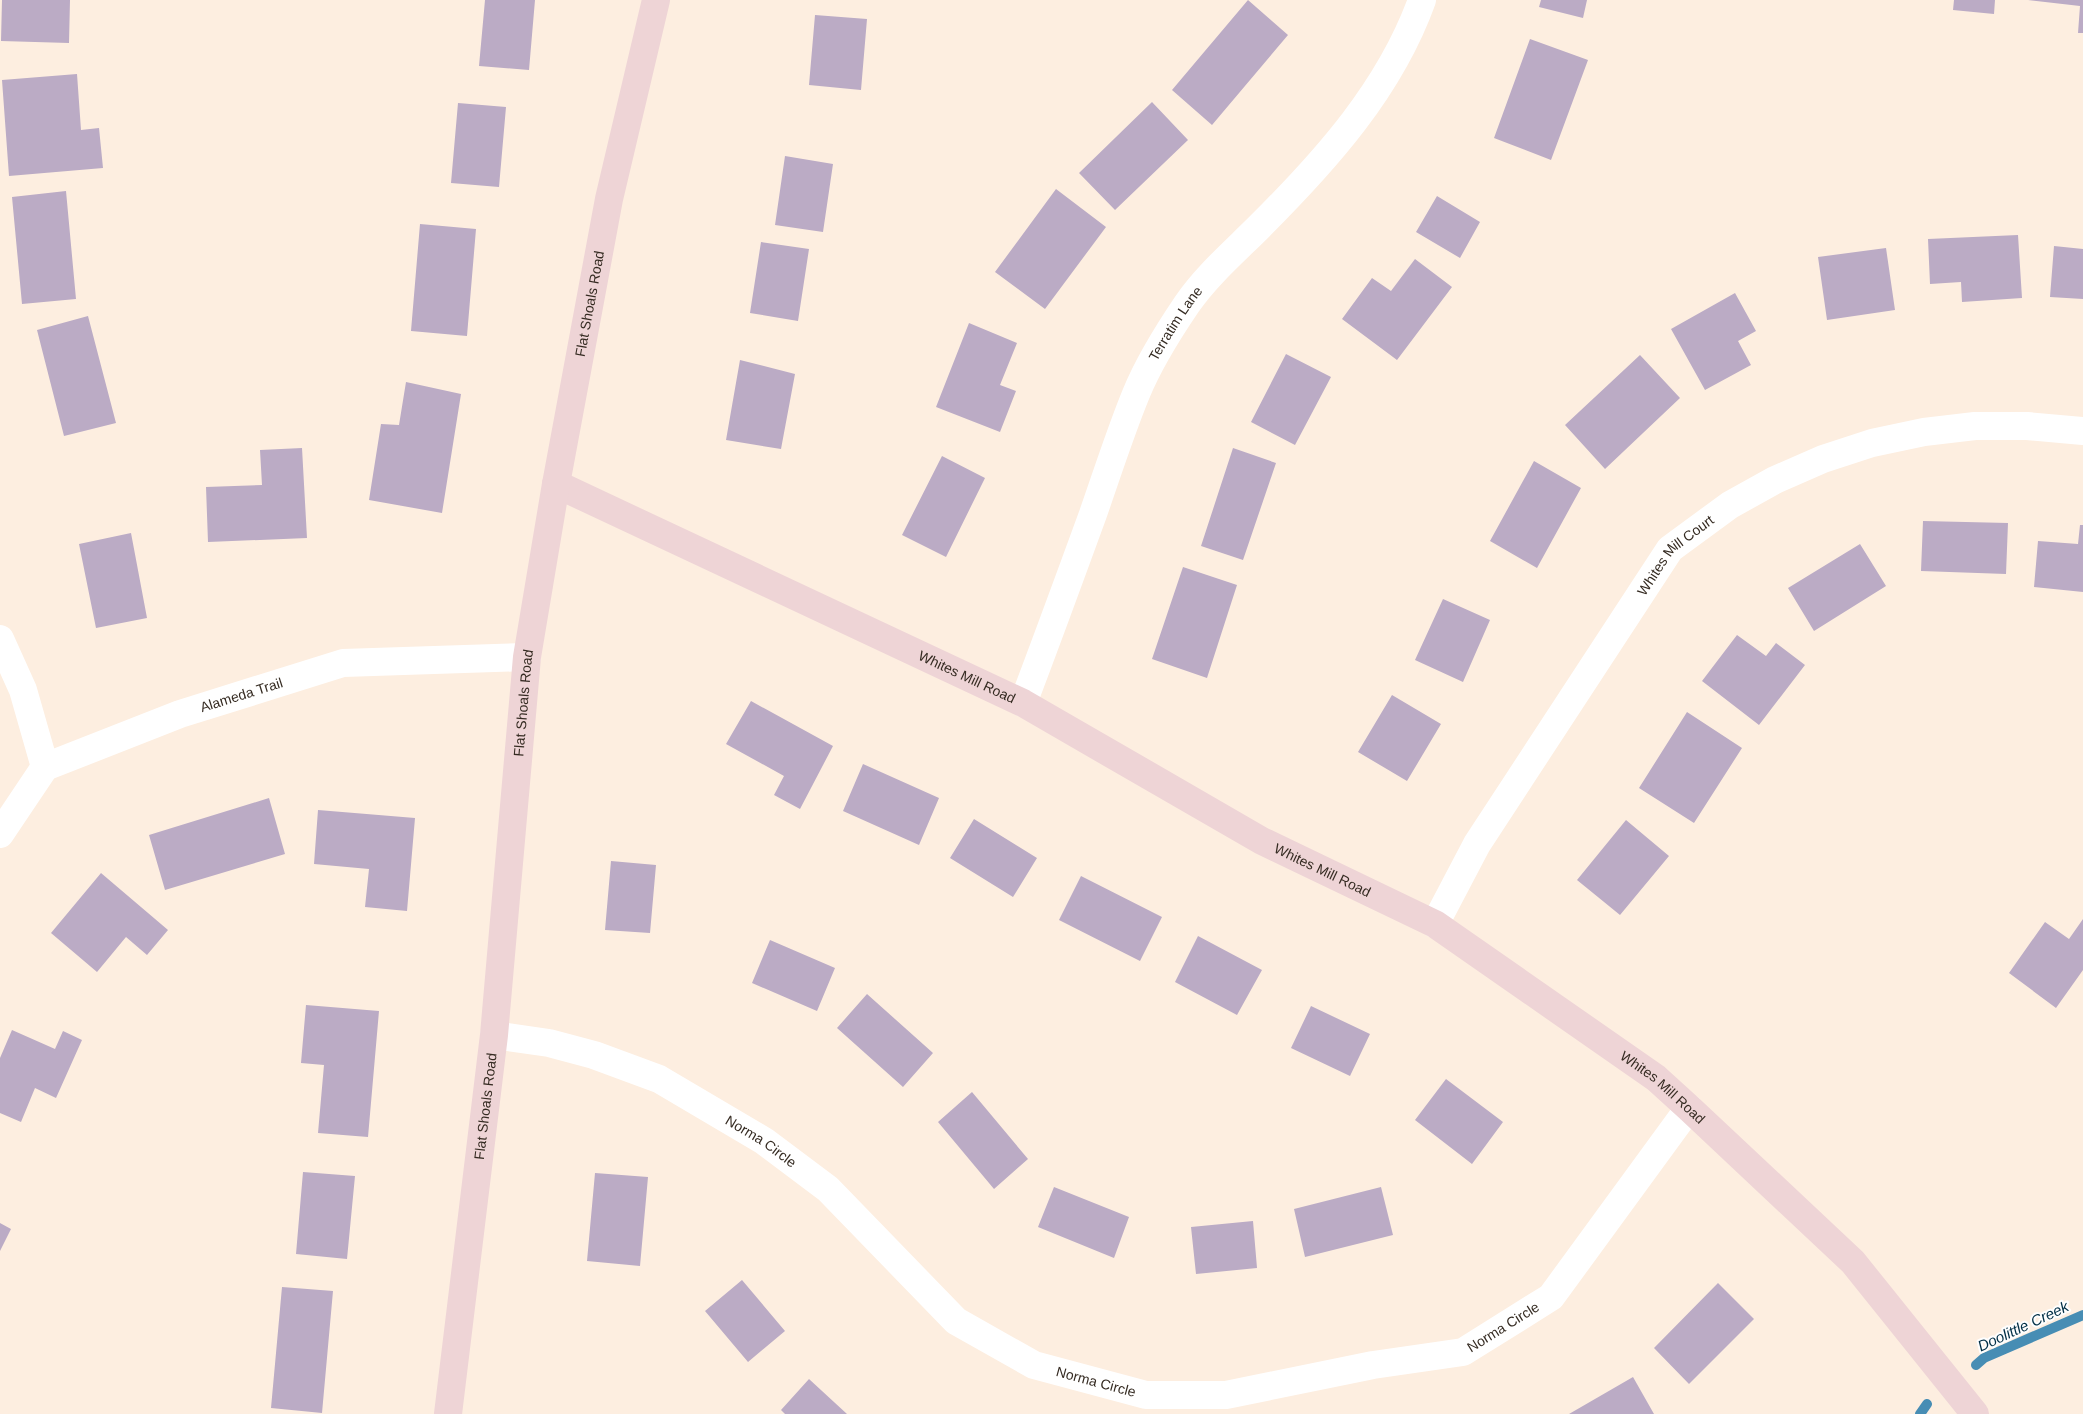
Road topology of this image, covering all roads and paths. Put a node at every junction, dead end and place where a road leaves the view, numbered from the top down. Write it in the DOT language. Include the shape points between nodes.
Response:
graph roads {
  1 [pos="656,0"];
  2 [pos="1422,0"];
  3 [pos="2083,431"];
  4 [pos="556,484"];
  5 [pos="0,639"];
  6 [pos="527,656"];
  7 [pos="1022,703"];
  8 [pos="45,767"];
  9 [pos="0,834"];
  10 [pos="1435,924"];
  11 [pos="494,1035"];
  12 [pos="1689,1108"];
  13 [pos="448,1414"];
  14 [pos="1975,1414"];
  1 -- 4 [label="street, Flat Shoals Road" via="608,200"];
  2 -- 7 [label="street, Terratim Lane" via="1395,60 1367,105 1329,153 1222,262 1188,302 1160,346 1137,392"];
  3 -- 10 [label="street, Whites Mill Court" via="1975,426 1872,443 1823,459 1775,480 1730,505 1670,549 1477,844"];
  4 -- 6 [label="street, Flat Shoals Road"];
  4 -- 7 [label="street, Whites Mill Road"];
  5 -- 8 [label="street" via="23,690"];
  6 -- 8 [label="street, Alameda Trail" via="343,663 180,714"];
  6 -- 11 [label="street, Flat Shoals Road"];
  7 -- 10 [label="street, Whites Mill Road" via="1262,841"];
  8 -- 9 [label="street"];
  10 -- 12 [label="street, Whites Mill Road" via="1656,1078"];
  11 -- 12 [label="street, Norma Circle" via="549,1043 594,1055 659,1079 764,1141 828,1189 956,1321 1034,1365 1146,1395 1226,1395 1373,1365 1463,1352 1551,1297"];
  11 -- 13 [label="street, Flat Shoals Road"];
  12 -- 14 [label="street, Whites Mill Road" via="1853,1262"];
}
